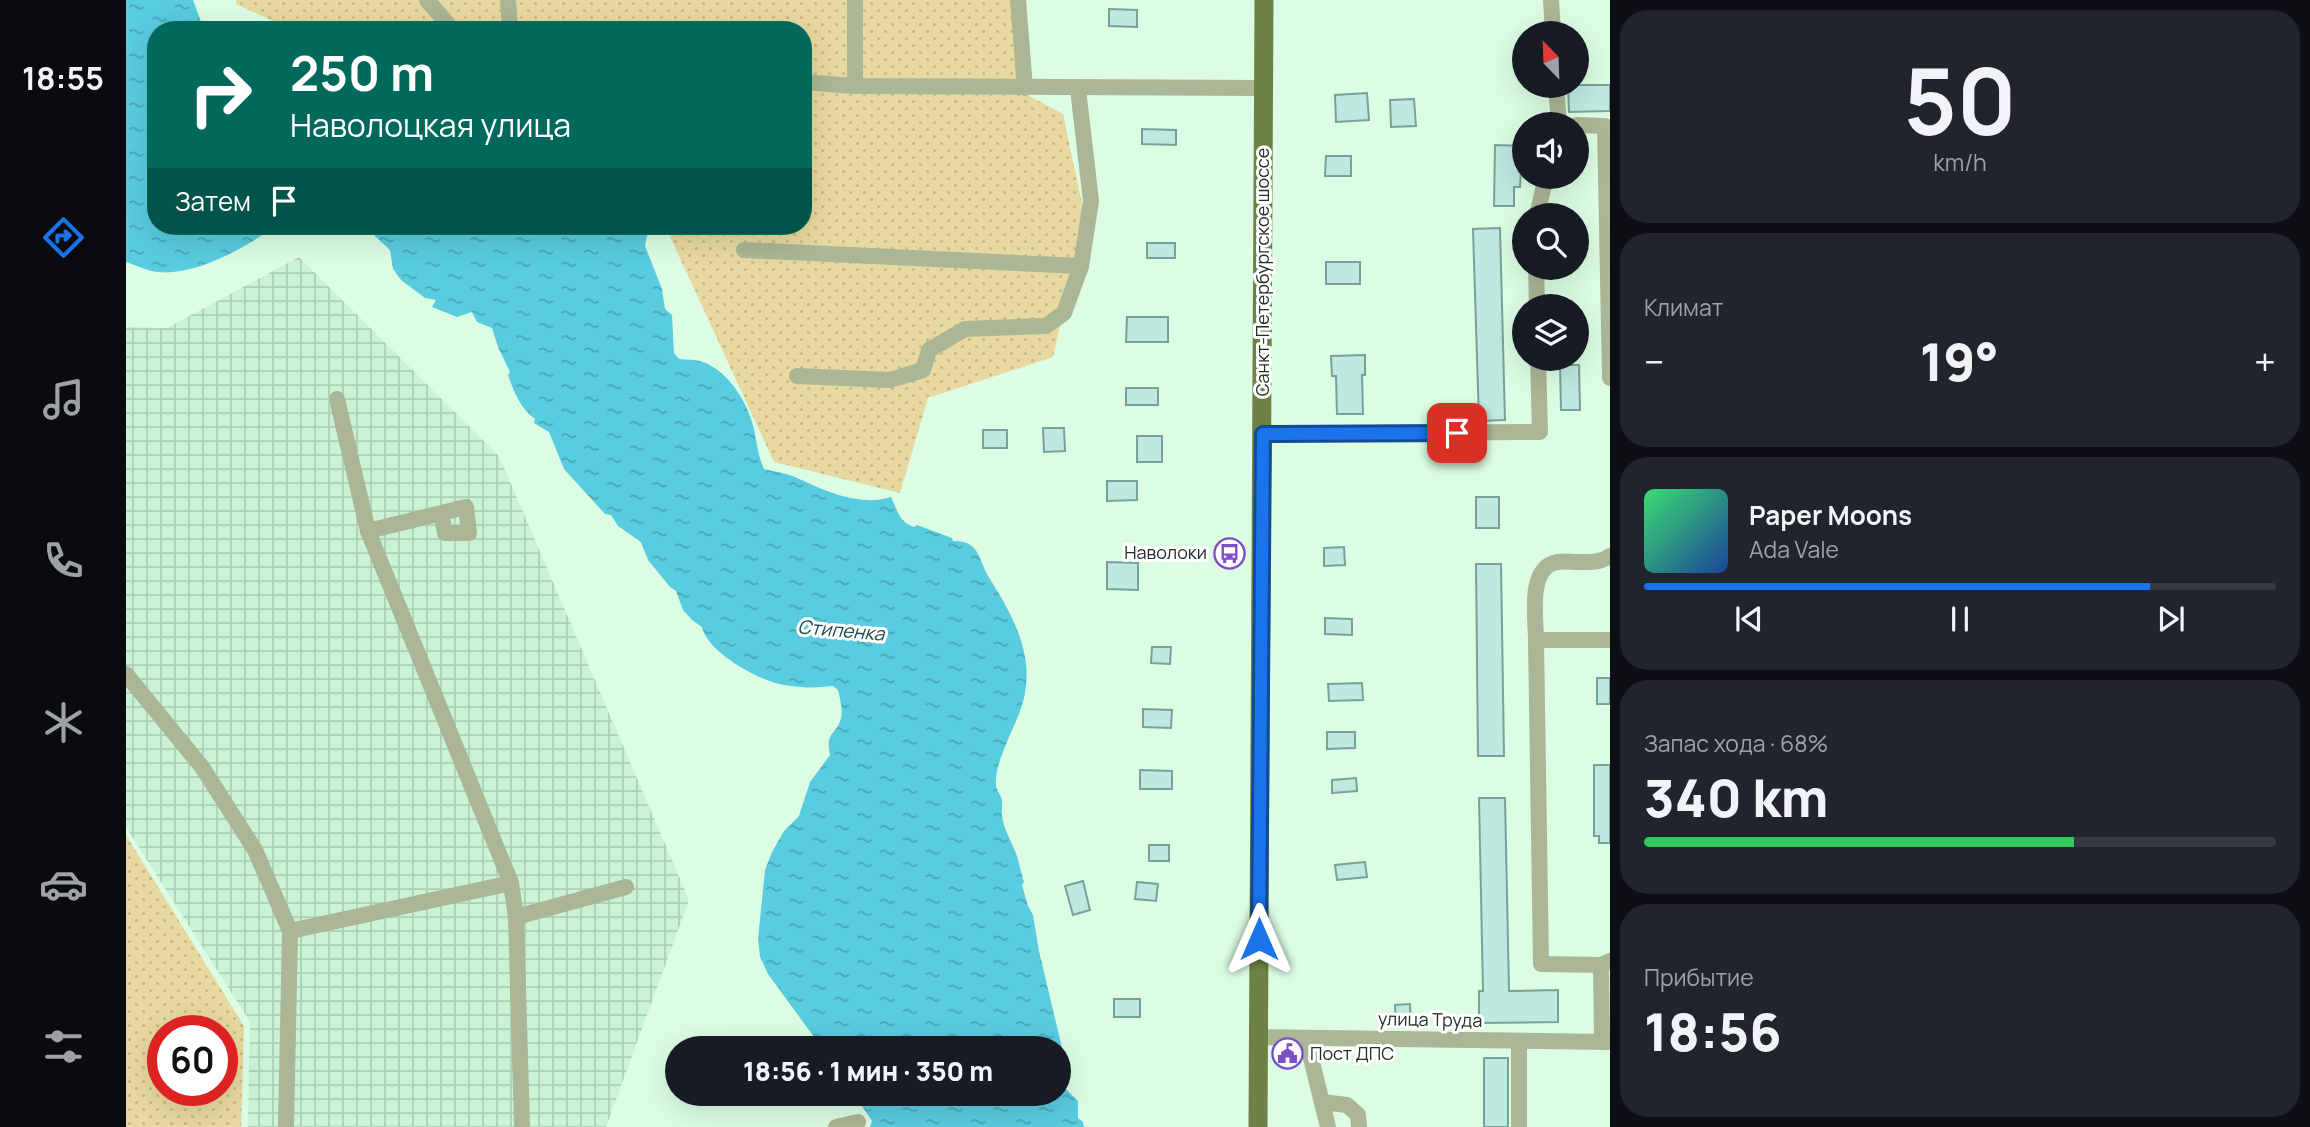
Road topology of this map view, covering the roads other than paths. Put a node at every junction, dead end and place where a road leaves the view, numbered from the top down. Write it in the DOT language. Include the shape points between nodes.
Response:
graph roads {
  1 [pos="427,0"];
  2 [pos="508,0"];
  3 [pos="855,0"];
  4 [pos="1018,0"];
  5 [pos="1264,0"];
  6 [pos="1551,0"];
  7 [pos="445,21"];
  8 [pos="509,21"];
  9 [pos="1552,21"];
  10 [pos="812,83"];
  11 [pos="855,86"];
  12 [pos="1025,88"];
  13 [pos="1263,88"];
  14 [pos="1078,89"];
  15 [pos="1589,125"];
  16 [pos="744,250"];
  17 [pos="1081,266"];
  18 [pos="1610,337"];
  19 [pos="1538,371"];
  20 [pos="797,376"];
  21 [pos="1610,378"];
  22 [pos="337,398"];
  23 [pos="1263,434"];
  24 [pos="441,513"];
  25 [pos="368,531"];
  26 [pos="1610,556"];
  27 [pos="1536,640"];
  28 [pos="1610,640"];
  29 [pos="126,674"];
  30 [pos="511,883"];
  31 [pos="626,887"];
  32 [pos="516,917"];
  33 [pos="290,931"];
  34 [pos="1605,963"];
  35 [pos="1259,1038"];
  36 [pos="1306,1038"];
  37 [pos="1519,1041"];
  38 [pos="1606,1042"];
  39 [pos="1322,1102"];
  40 [pos="858,1122"];
  41 [pos="286,1127"];
  42 [pos="522,1127"];
  43 [pos="836,1127"];
  44 [pos="1258,1127"];
  45 [pos="1328,1127"];
  46 [pos="1359,1127"];
  47 [pos="1519,1127"];
  1 -- 7 [label="street"];
  2 -- 8 [label="street"];
  3 -- 11 [label="street"];
  4 -- 12 [label="street"];
  5 -- 13 [label="main road, Санкт-Петербургское шоссе"];
  6 -- 9 [label="street"];
  10 -- 11 [label="street"];
  11 -- 12 [label="street"];
  12 -- 14 [label="street"];
  13 -- 14 [label="street"];
  13 -- 23 [label="main road, Санкт-Петербургское шоссе"];
  14 -- 17 [label="street" via="1091,201"];
  15 -- 18 [label="street" via="1605,126"];
  16 -- 17 [label="street"];
  17 -- 20 [label="street" via="1064,313 1046,326 965,329 929,349 923,370 890,380"];
  18 -- 21 [label="street"];
  19 -- 23 [label="street" via="1540,432"];
  22 -- 25 [label="street"];
  23 -- 35 [label="main road, Санкт-Петербургское шоссе"];
  24 -- 25 [label="street"];
  25 -- 30 [label="street"];
  26 -- 27 [label="street" via="1545,567 1536,587"];
  27 -- 28 [label="street"];
  27 -- 34 [label="street" via="1541,964"];
  29 -- 33 [label="street" via="202,768 255,850"];
  30 -- 32 [label="street"];
  30 -- 33 [label="street"];
  31 -- 32 [label="street"];
  32 -- 42 [label="street"];
  33 -- 41 [label="street"];
  34 -- 38 [label="street"];
  35 -- 36 [label="street, улица Труда"];
  35 -- 44 [label="main road, Санкт-Петербургское шоссе"];
  36 -- 37 [label="street, улица Труда"];
  36 -- 39 [label="street"];
  37 -- 38 [label="street, улица Труда"];
  37 -- 47 [label="street"];
  39 -- 45 [label="street"];
  39 -- 46 [label="street" via="1347,1105 1358,1115"];
  40 -- 43 [label="street"];
}
